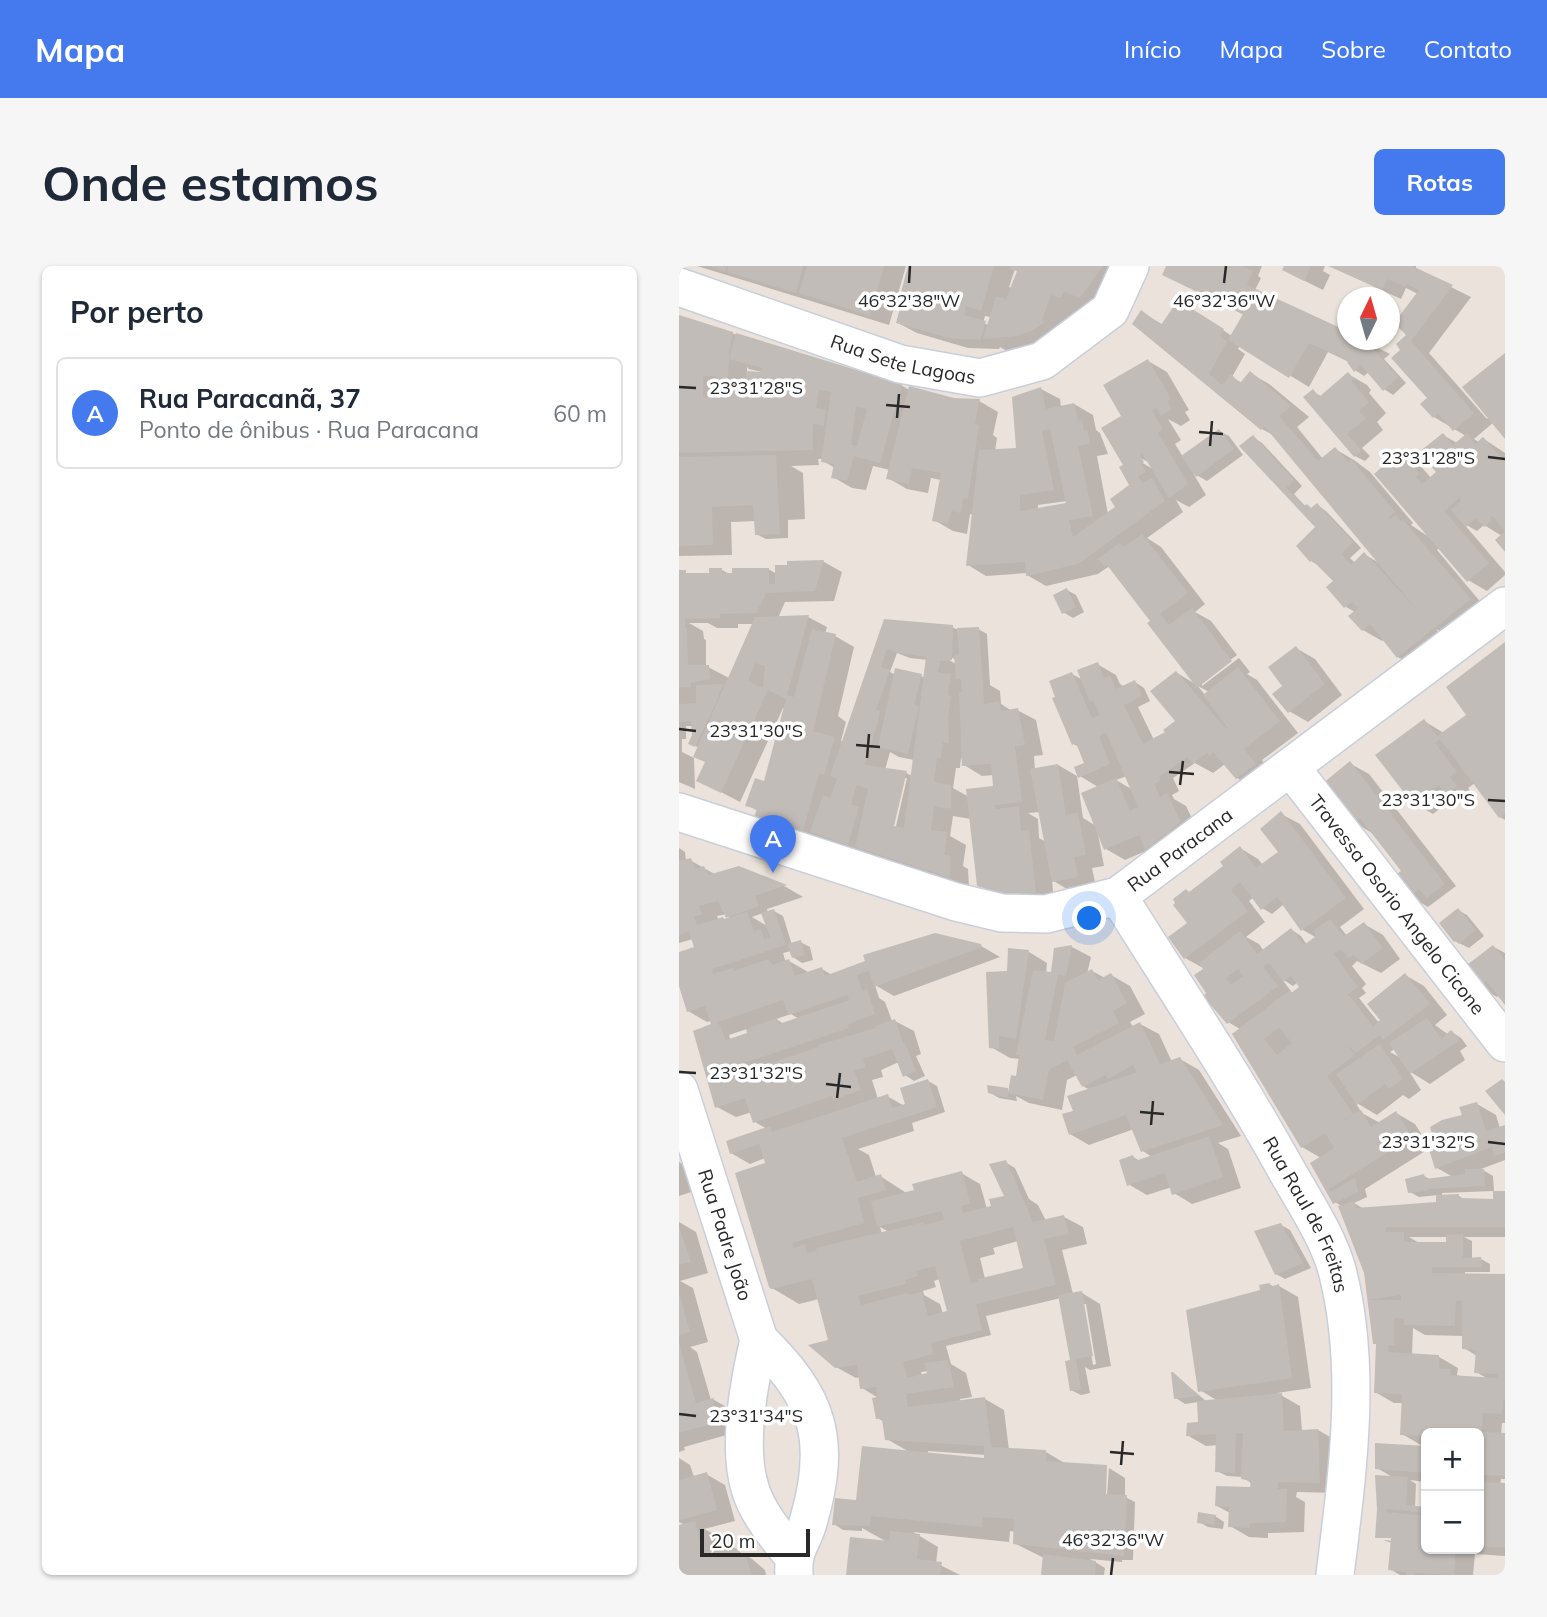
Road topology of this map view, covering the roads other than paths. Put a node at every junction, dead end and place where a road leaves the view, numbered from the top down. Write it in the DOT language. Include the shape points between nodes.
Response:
graph roads {
  1 [pos="1131,266"];
  2 [pos="679,287"];
  3 [pos="1505,606"];
  4 [pos="1291,768"];
  5 [pos="679,812"];
  6 [pos="1118,896"];
  7 [pos="1505,1043"];
  8 [pos="679,1090"];
  9 [pos="759,1340"];
  10 [pos="793,1566"];
  11 [pos="1335,1575"];
  1 -- 2 [label="street, Rua Sete Lagoas" via="1110,310 1052,354 980,378 900,365"];
  3 -- 4 [label="street, Rua Paracana"];
  4 -- 6 [label="street, Rua Paracana"];
  4 -- 7 [label="street, Travessa Osorio Angelo Cicone"];
  5 -- 6 [label="street, Rua Paracana" via="1002,913 1046,914"];
  6 -- 11 [label="street, Rua Raul de Freitas" via="1250,1104 1336,1268 1351,1399"];
  8 -- 9 [label="street, Rua Padre João"];
  9 -- 10 [label="street, Rua Padre João" via="751,1373 745,1461 750,1490"];
  9 -- 10 [label="street, Rua Padre João" via="800,1386 815,1414 818,1483"];
}
